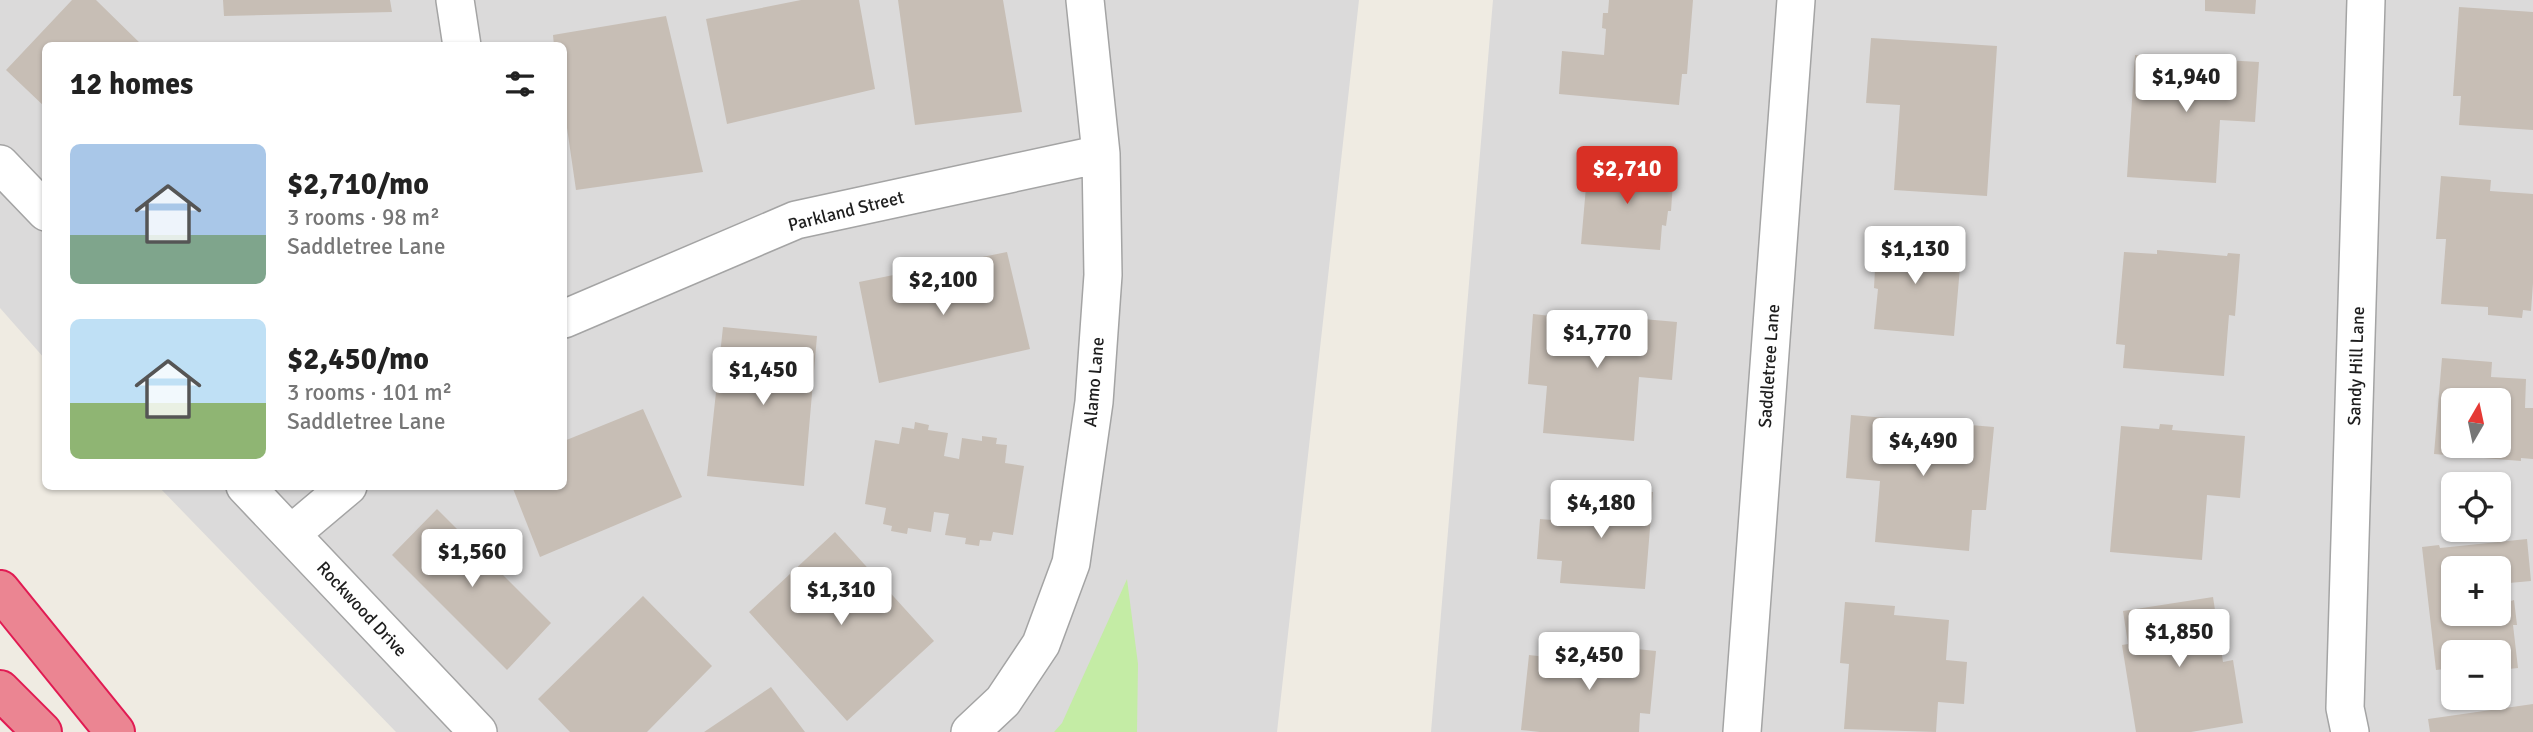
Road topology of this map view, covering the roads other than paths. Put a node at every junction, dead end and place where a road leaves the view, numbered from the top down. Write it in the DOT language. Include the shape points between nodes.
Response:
graph roads {
  1 [pos="455,0"];
  2 [pos="1085,0"];
  3 [pos="1796,0"];
  4 [pos="2366,0"];
  5 [pos="461,42"];
  6 [pos="1101,154"];
  7 [pos="0,164"];
  8 [pos="42,208"];
  9 [pos="567,318"];
  10 [pos="249,490"];
  11 [pos="343,490"];
  12 [pos="291,534"];
  13 [pos="0,590"];
  14 [pos="0,690"];
  15 [pos="42,732"];
  16 [pos="115,732"];
  17 [pos="478,732"];
  18 [pos="970,732"];
  19 [pos="1742,732"];
  20 [pos="2350,732"];
  1 -- 5 [label="street"];
  2 -- 6 [label="street, Alamo Lane"];
  3 -- 19 [label="street, Saddletree Lane"];
  4 -- 20 [label="street, Sandy Hill Lane" via="2345,708"];
  6 -- 9 [label="street, Parkland Street" via="796,220"];
  6 -- 18 [label="street, Alamo Lane" via="1103,275 1094,402 1071,563 1041,645 1003,701"];
  7 -- 8 [label="street"];
  10 -- 12 [label="street, Rockwood Drive"];
  11 -- 12 [label="street"];
  12 -- 17 [label="street, Rockwood Drive"];
  13 -- 16 [label="highway"];
  14 -- 15 [label="highway"];
}
